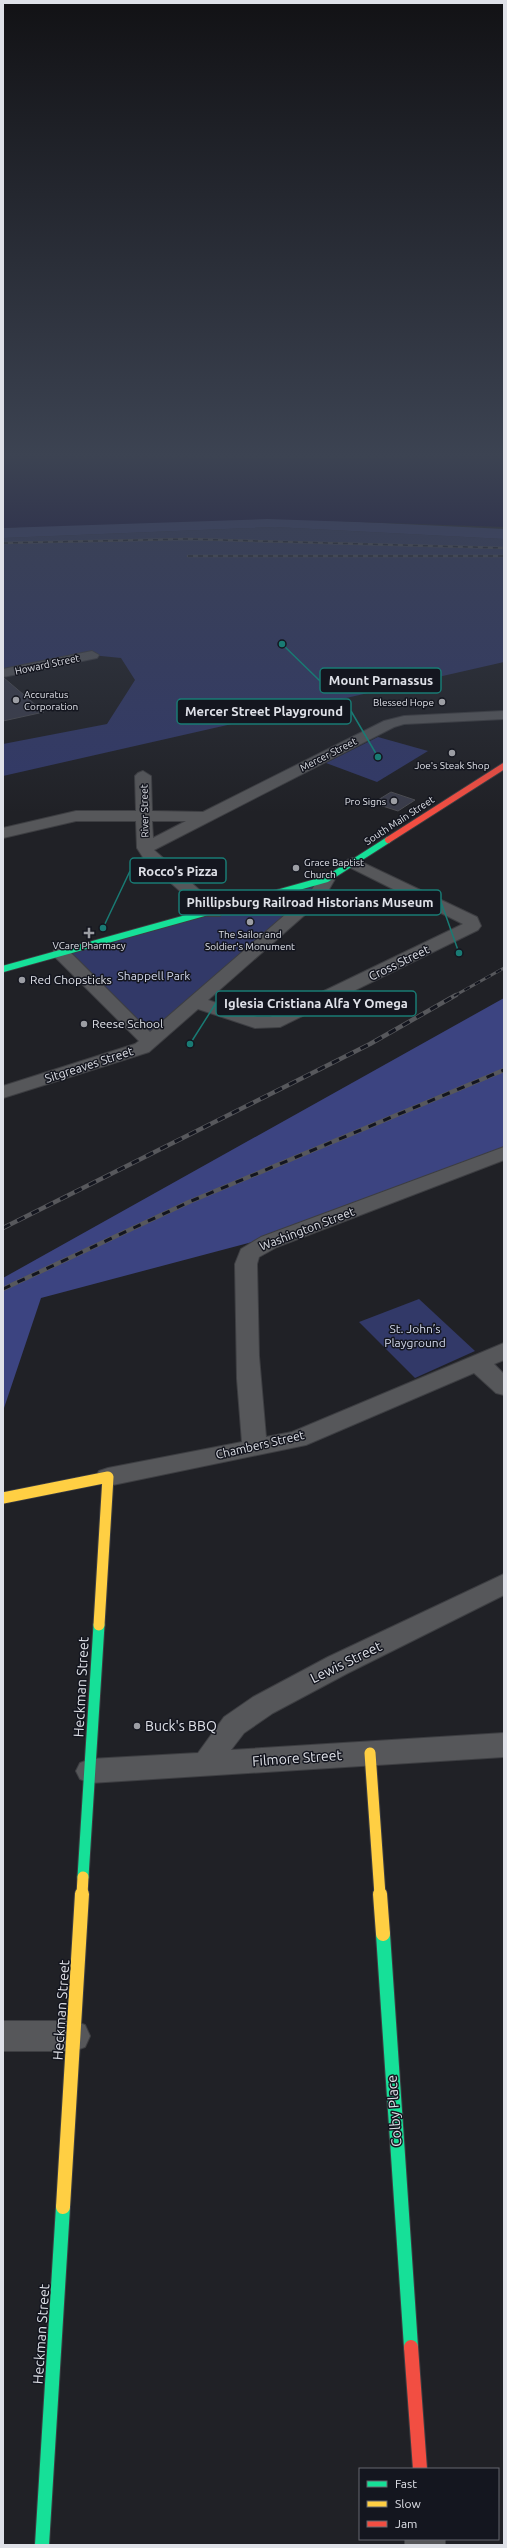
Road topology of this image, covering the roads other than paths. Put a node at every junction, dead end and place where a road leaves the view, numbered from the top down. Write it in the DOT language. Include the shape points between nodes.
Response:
graph roads {
  1 [pos="92,654"];
  2 [pos="3,674"];
  3 [pos="504,715"];
  4 [pos="504,766"];
  5 [pos="143,776"];
  6 [pos="207,815"];
  7 [pos="144,816"];
  8 [pos="3,833"];
  9 [pos="145,848"];
  10 [pos="353,863"];
  11 [pos="327,879"];
  12 [pos="214,912"];
  13 [pos="62,953"];
  14 [pos="3,969"];
  15 [pos="196,1002"];
  16 [pos="153,1040"];
  17 [pos="3,1092"];
  18 [pos="504,1153"];
  19 [pos="504,1351"];
  20 [pos="477,1362"];
  21 [pos="504,1388"];
  22 [pos="255,1448"];
  23 [pos="108,1477"];
  24 [pos="3,1498"];
  25 [pos="504,1584"];
  26 [pos="504,1745"];
  27 [pos="370,1753"];
  28 [pos="206,1764"];
  29 [pos="90,1771"];
  30 [pos="3,2036"];
  31 [pos="74,2036"];
  32 [pos="420,2468"];
  33 [pos="42,2545"];
  1 -- 2 [label="street, Howard Street"];
  3 -- 6 [label="street, Mercer Street" via="412,720 389,724"];
  4 -- 10 [label="street, South Main Street"];
  5 -- 7 [label="street, River Street"];
  6 -- 7 [label="street, Mercer Street"];
  6 -- 9 [label="street, Mercer Street"];
  7 -- 8 [label="street, Mercer Street" via="76,816"];
  7 -- 9 [label="street, River Street"];
  9 -- 12 [label="street, River Street" via="150,856"];
  10 -- 11 [label="street, South Main Street"];
  10 -- 15 [label="street, Cross Street" via="471,921 472,926 273,1023 255,1022"];
  11 -- 12 [label="street, South Main Street"];
  11 -- 15 [label="street, Sitgreaves Street" via="318,894 300,911"];
  12 -- 13 [label="street, South Main Street"];
  13 -- 14 [label="street, South Main Street"];
  13 -- 16 [label="street" via="142,1035"];
  15 -- 16 [label="street, Sitgreaves Street"];
  16 -- 17 [label="street, Sitgreaves Street" via="125,1055"];
  18 -- 22 [label="street, Washington Street" via="269,1242 249,1254 246,1264 247,1350"];
  19 -- 20 [label="street, Chambers Street"];
  20 -- 21 [label="street"];
  20 -- 22 [label="street, Chambers Street" via="316,1432"];
  22 -- 23 [label="street, Chambers Street"];
  23 -- 24 [label="street, Chambers Street"];
  23 -- 29 [label="street, Heckman Street"];
  25 -- 28 [label="street, Lewis Street" via="331,1668 262,1705 234,1725"];
  26 -- 27 [label="street, Filmore Street"];
  27 -- 28 [label="street, Filmore Street"];
  27 -- 32 [label="street, Colby Place"];
  28 -- 29 [label="street, Filmore Street"];
  29 -- 31 [label="street, Heckman Street"];
  30 -- 31 [label="street"];
  31 -- 33 [label="street, Heckman Street"];
}
